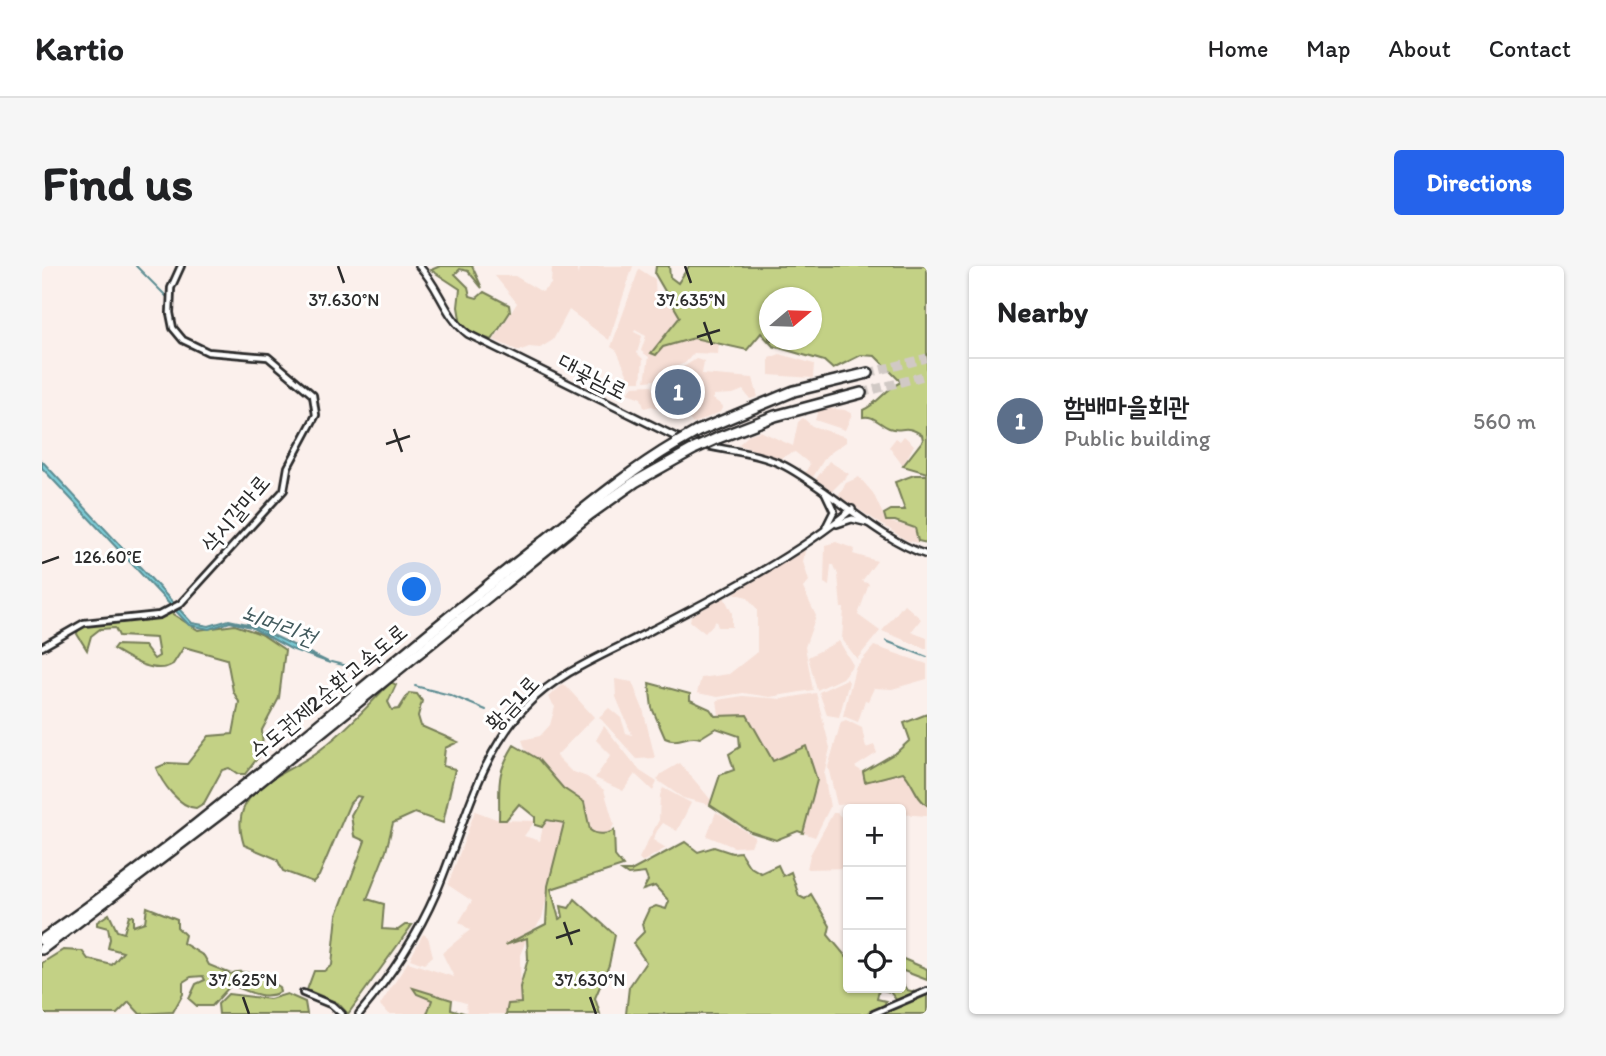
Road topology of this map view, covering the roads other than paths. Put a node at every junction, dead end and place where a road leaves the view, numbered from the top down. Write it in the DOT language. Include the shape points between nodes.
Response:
graph roads {
  1 [pos="181,266"];
  2 [pos="419,266"];
  3 [pos="868,373"];
  4 [pos="861,393"];
  5 [pos="824,491"];
  6 [pos="852,509"];
  7 [pos="875,526"];
  8 [pos="825,530"];
  9 [pos="927,555"];
  10 [pos="42,646"];
  11 [pos="42,940"];
  12 [pos="42,948"];
  13 [pos="927,991"];
  14 [pos="303,993"];
  15 [pos="342,1014"];
  16 [pos="359,1014"];
  17 [pos="873,1014"];
  1 -- 10 [label="street, 삭시갈마로" via="171,288 170,308 180,337 208,352 268,357 313,396 316,415 288,467 284,490 178,605 155,616 84,623"];
  2 -- 5 [label="street, 대곶남로" via="458,325 474,337 672,435 778,463"];
  3 -- 11 [label="highway, 수도권제2순환고속도로, bridge" via="794,391 698,431 617,484 315,729"];
  4 -- 12 [label="highway, 수도권제2순환고속도로, bridge" via="775,416 718,438 635,482 221,813"];
  5 -- 6 [label="street, 대곶남로"];
  5 -- 8 [label="street" via="834,511"];
  6 -- 7 [label="street, 대곶남로"];
  6 -- 8 [label="street, 황금1로"];
  7 -- 8 [label="street" via="852,519"];
  7 -- 9 [label="street, 대곶남로"];
  8 -- 16 [label="street, 황금1로" via="568,674 527,705 484,767 418,929"];
  13 -- 17 [label="street"];
  14 -- 15 [label="street"];
}
